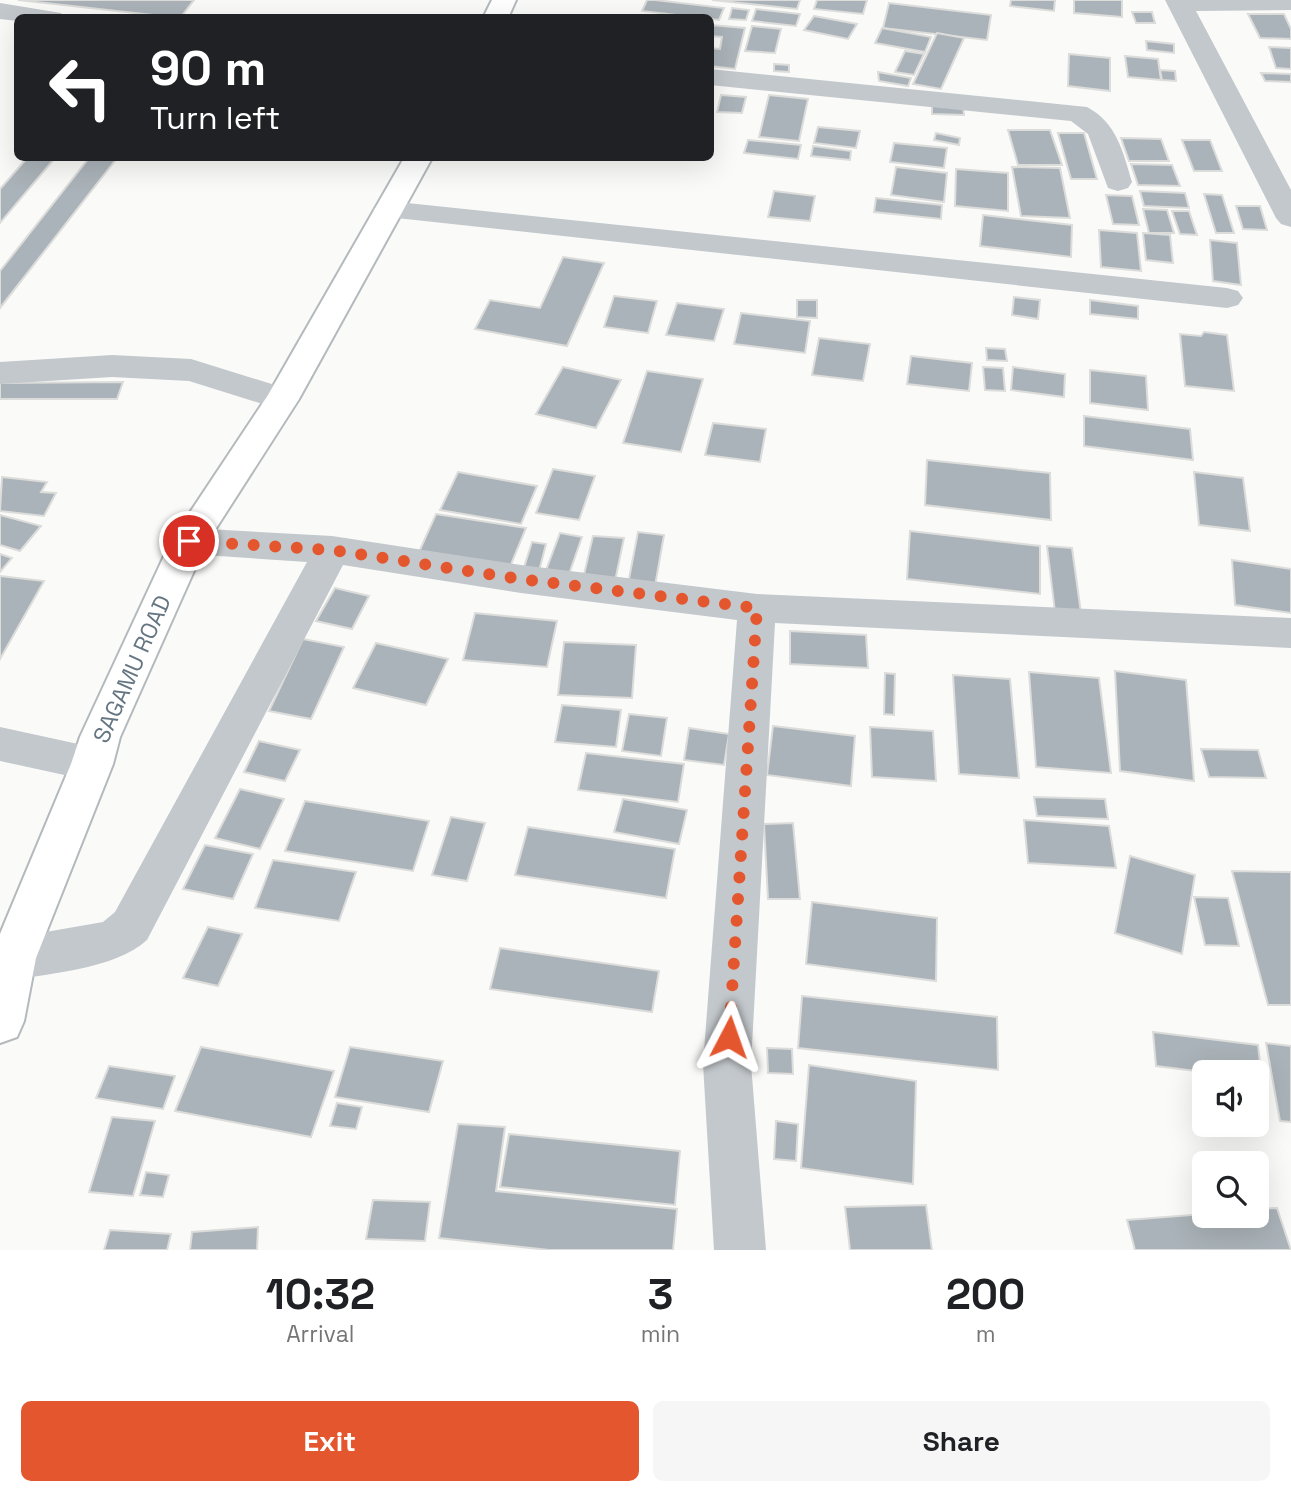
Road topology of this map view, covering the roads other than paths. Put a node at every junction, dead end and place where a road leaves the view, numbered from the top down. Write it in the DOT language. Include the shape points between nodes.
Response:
graph roads {
  1 [pos="1178,2"];
  2 [pos="1291,3"];
  3 [pos="0,11"];
  4 [pos="22,14"];
  5 [pos="714,76"];
  6 [pos="416,161"];
  7 [pos="1118,182"];
  8 [pos="388,210"];
  9 [pos="1291,218"];
  10 [pos="1227,298"];
  11 [pos="0,373"];
  12 [pos="282,399"];
  13 [pos="189,541"];
  14 [pos="332,550"];
  15 [pos="757,608"];
  16 [pos="1291,633"];
  17 [pos="0,744"];
  18 [pos="92,764"];
  19 [pos="6,960"];
  20 [pos="0,1021"];
  21 [pos="740,1250"];
  1 -- 2 [label="street"];
  1 -- 9 [label="street"];
  3 -- 4 [label="street"];
  5 -- 7 [label="street" via="1077,113 1100,128"];
  6 -- 8 [label="highway, SAGAMU ROAD"];
  8 -- 10 [label="street"];
  8 -- 12 [label="highway, SAGAMU ROAD"];
  11 -- 12 [label="street" via="112,366 191,370"];
  12 -- 13 [label="highway, SAGAMU ROAD"];
  13 -- 14 [label="street"];
  13 -- 18 [label="highway, SAGAMU ROAD"];
  14 -- 15 [label="street"];
  14 -- 19 [label="street" via="131,926 119,937 103,942"];
  15 -- 16 [label="street"];
  15 -- 21 [label="street" via="727,1064"];
  17 -- 18 [label="street"];
  18 -- 19 [label="highway, SAGAMU ROAD"];
  19 -- 20 [label="highway, SAGAMU ROAD"];
}
